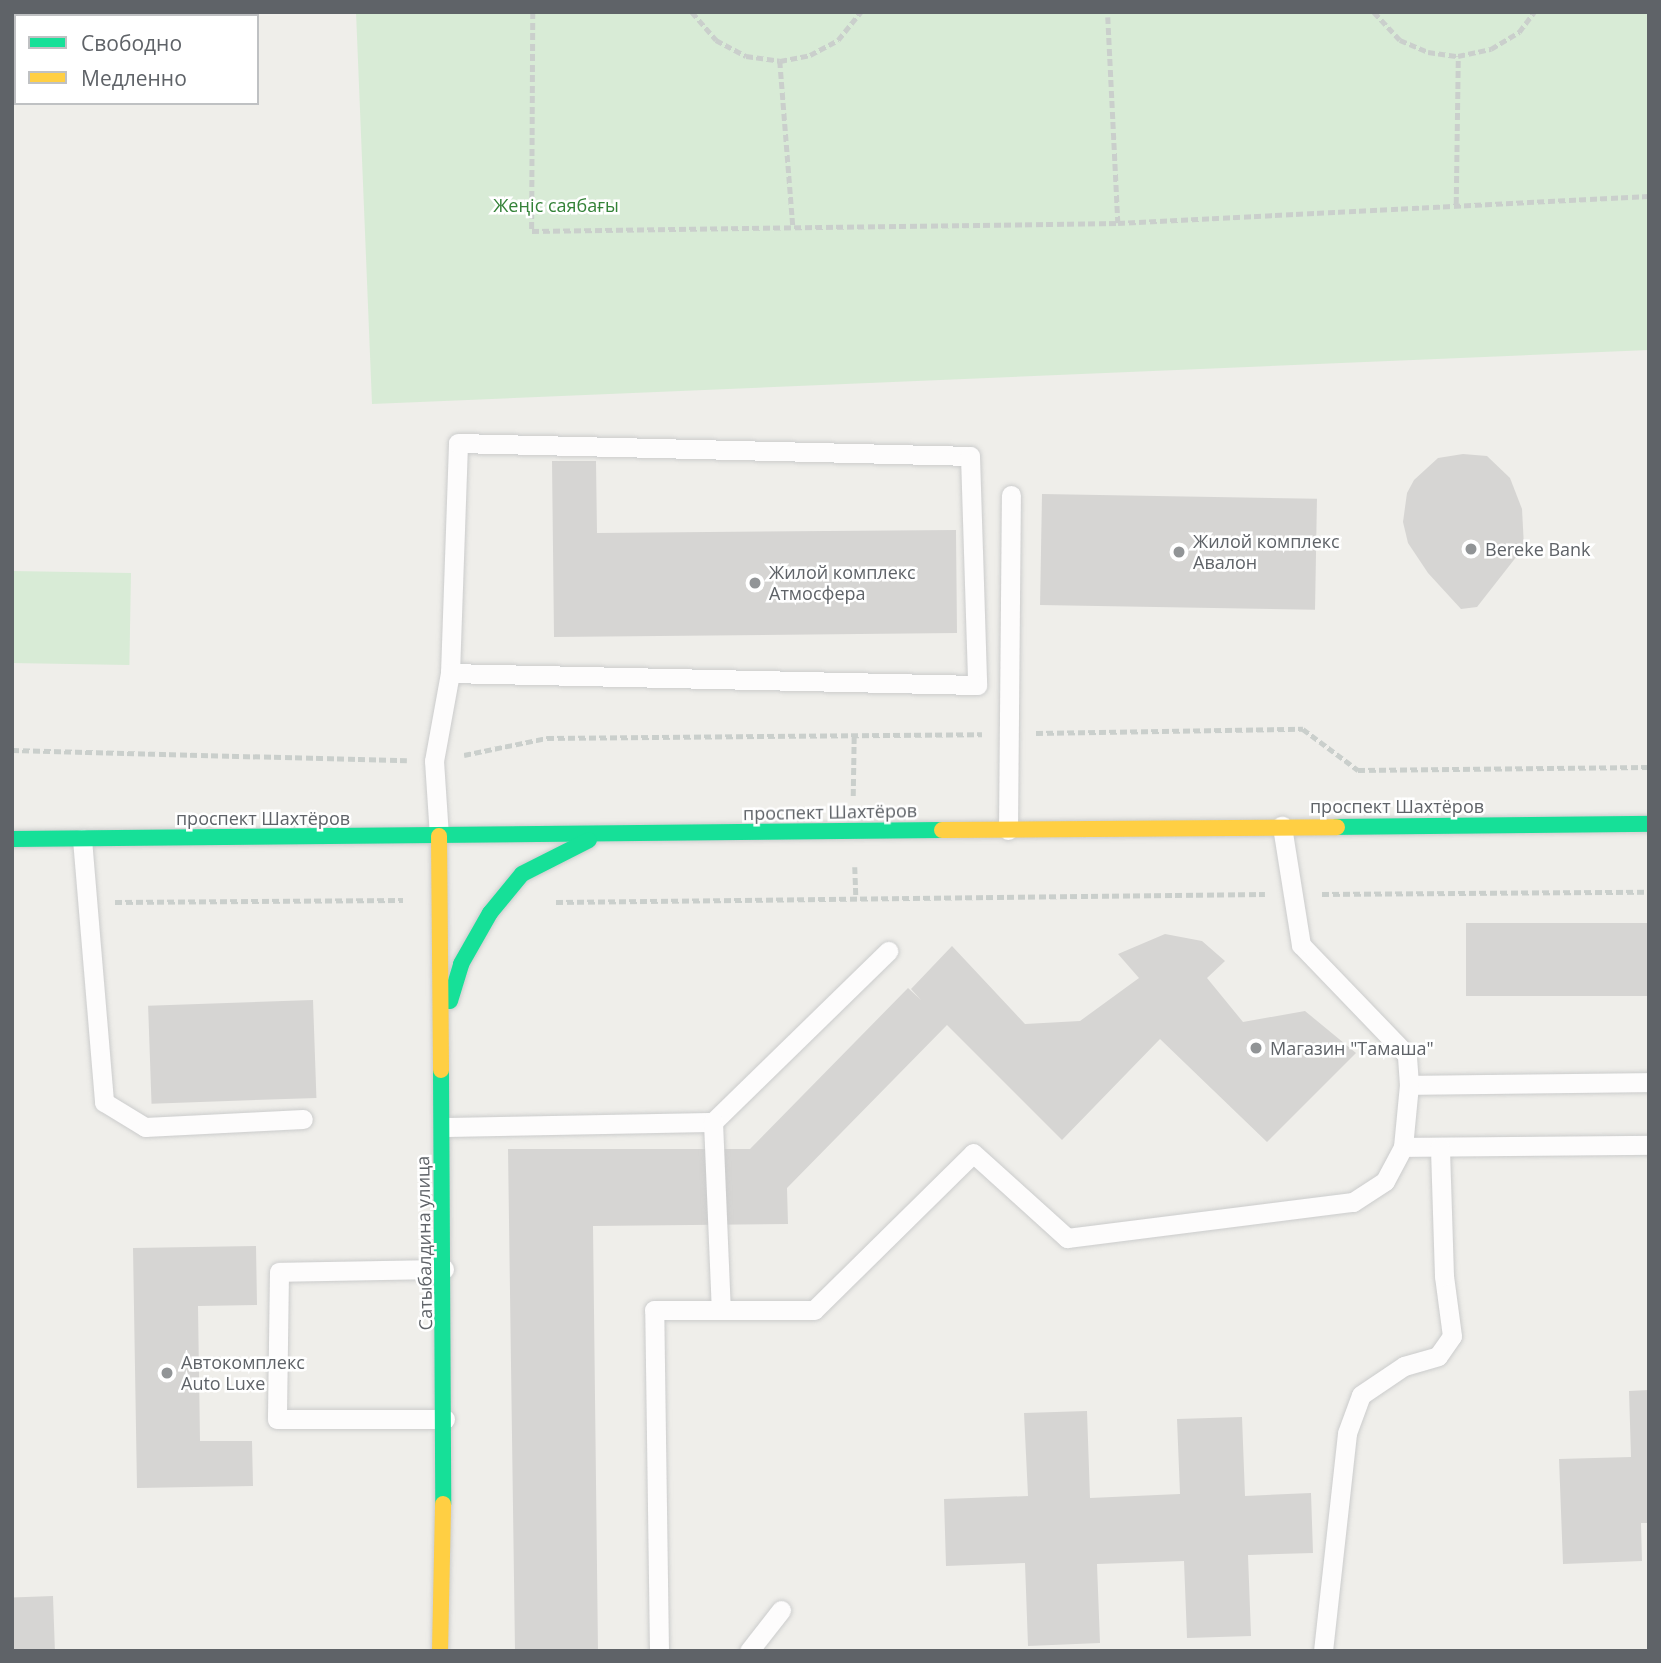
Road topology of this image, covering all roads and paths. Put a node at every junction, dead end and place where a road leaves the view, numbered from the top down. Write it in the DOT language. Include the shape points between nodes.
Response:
graph roads {
  1 [pos="533,12"];
  2 [pos="692,12"];
  3 [pos="861,12"];
  4 [pos="1374,12"];
  5 [pos="1534,12"];
  6 [pos="1108,17"];
  7 [pos="1458,56"];
  8 [pos="780,61"];
  9 [pos="1649,197"];
  10 [pos="1456,204"];
  11 [pos="1118,223"];
  12 [pos="793,226"];
  13 [pos="1011,495"];
  14 [pos="450,673"];
  15 [pos="1009,734"];
  16 [pos="12,750"];
  17 [pos="435,761"];
  18 [pos="1649,766"];
  19 [pos="1649,824"];
  20 [pos="1282,826"];
  21 [pos="1008,830"];
  22 [pos="609,834"];
  23 [pos="439,836"];
  24 [pos="12,839"];
  25 [pos="82,839"];
  26 [pos="1649,892"];
  27 [pos="1292,894"];
  28 [pos="418,900"];
  29 [pos="89,902"];
  30 [pos="553,902"];
  31 [pos="888,951"];
  32 [pos="441,1030"];
  33 [pos="1649,1082"];
  34 [pos="1409,1085"];
  35 [pos="303,1119"];
  36 [pos="713,1122"];
  37 [pos="443,1127"];
  38 [pos="1649,1145"];
  39 [pos="1404,1147"];
  40 [pos="1440,1147"];
  41 [pos="444,1269"];
  42 [pos="721,1310"];
  43 [pos="445,1419"];
  44 [pos="781,1610"];
  45 [pos="440,1651"];
  46 [pos="659,1651"];
  47 [pos="749,1651"];
  48 [pos="1323,1651"];
  1 -- 12 [label="path" via="533,230"];
  2 -- 8 [label="path" via="716,40 746,56"];
  3 -- 8 [label="path" via="838,40 810,55"];
  4 -- 7 [label="path" via="1400,40 1428,52"];
  5 -- 7 [label="path" via="1519,32 1491,49"];
  6 -- 11 [label="path"];
  7 -- 10 [label="path"];
  8 -- 12 [label="path"];
  9 -- 10 [label="path"];
  10 -- 11 [label="path"];
  11 -- 12 [label="path"];
  13 -- 15 [label="lane"];
  14 -- 14 [label="lane" via="977,685 970,456 458,443"];
  14 -- 17 [label="lane"];
  15 -- 17 [label="path" via="547,738"];
  15 -- 18 [label="path" via="1303,729 1358,770"];
  15 -- 21 [label="lane"];
  16 -- 17 [label="path"];
  17 -- 23 [label="lane"];
  19 -- 20 [label="main road, проспект Шахтёров"];
  20 -- 21 [label="main road, проспект Шахтёров"];
  20 -- 27 [label="lane"];
  21 -- 22 [label="main road, проспект Шахтёров"];
  22 -- 23 [label="main road, проспект Шахтёров"];
  22 -- 32 [label="main road" via="570,846 532,868 500,901 461,964"];
  23 -- 25 [label="main road, проспект Шахтёров"];
  23 -- 32 [label="main road, Сатыбалдина улица"];
  24 -- 25 [label="main road, проспект Шахтёров"];
  25 -- 29 [label="lane"];
  26 -- 27 [label="path"];
  27 -- 30 [label="path"];
  27 -- 34 [label="lane" via="1301,945 1407,1055"];
  28 -- 29 [label="path"];
  29 -- 35 [label="lane" via="104,1102 145,1127"];
  31 -- 36 [label="lane"];
  32 -- 37 [label="main road, Сатыбалдина улица"];
  33 -- 34 [label="lane"];
  34 -- 39 [label="lane"];
  36 -- 37 [label="lane"];
  36 -- 42 [label="lane"];
  37 -- 41 [label="main road, Сатыбалдина улица"];
  38 -- 40 [label="lane"];
  39 -- 40 [label="lane"];
  39 -- 42 [label="lane" via="1385,1181 1353,1202 1067,1238 973,1153 814,1310"];
  40 -- 48 [label="lane" via="1444,1276 1452,1336 1438,1356 1404,1366 1361,1395 1347,1433"];
  41 -- 43 [label="main road, Сатыбалдина улица"];
  41 -- 43 [label="lane" via="279,1272 277,1419"];
  42 -- 46 [label="lane" via="654,1310"];
  43 -- 45 [label="main road, Сатыбалдина улица"];
  44 -- 47 [label="lane"];
}
